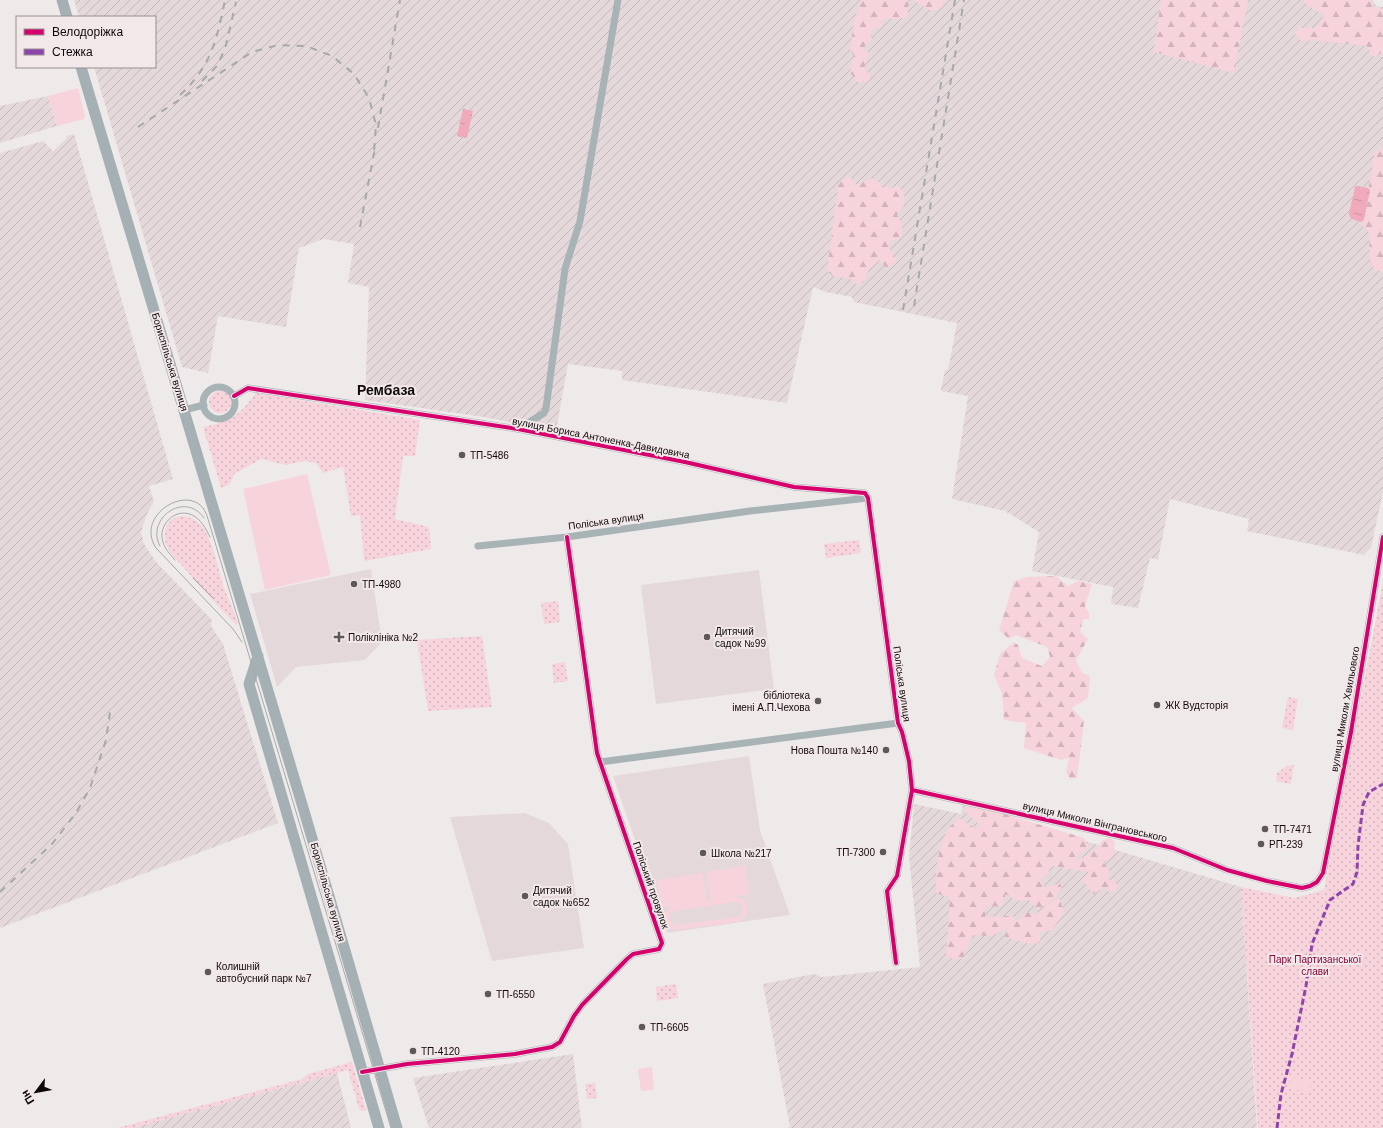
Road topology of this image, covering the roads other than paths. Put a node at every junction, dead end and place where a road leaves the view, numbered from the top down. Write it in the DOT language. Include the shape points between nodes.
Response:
graph roads {
  1 [pos="62,0"];
  2 [pos="618,0"];
  3 [pos="67,16"];
  4 [pos="81,68"];
  5 [pos="234,396"];
  6 [pos="204,405"];
  7 [pos="184,410"];
  8 [pos="518,429"];
  9 [pos="868,498"];
  10 [pos="567,537"];
  11 [pos="1383,537"];
  12 [pos="478,546"];
  13 [pos="258,656"];
  14 [pos="898,723"];
  15 [pos="600,762"];
  16 [pos="912,790"];
  17 [pos="1317,882"];
  18 [pos="896,963"];
  19 [pos="379,1069"];
  20 [pos="362,1072"];
  21 [pos="379,1128"];
  22 [pos="397,1128"];
  1 -- 3 [label="main road"];
  2 -- 8 [label="street" via="580,221 565,269 546,408 544,413"];
  4 -- 7 [label="main road, Бориспільська вулиця"];
  5 -- 6 [label="street" via="228,390 217,387 207,394"];
  5 -- 6 [label="street" via="232,412 222,418 210,416"];
  5 -- 8 [label="street, вулиця Бориса Антоненка-Давидовича" via="248,388"];
  6 -- 7 [label="street"];
  7 -- 13 [label="main road, Бориспільська вулиця"];
  8 -- 9 [label="street, вулиця Бориса Антоненка-Давидовича" via="685,462 794,487 860,492 865,493"];
  9 -- 10 [label="street, Поліська вулиця" via="750,511"];
  9 -- 14 [label="street, Поліська вулиця"];
  10 -- 12 [label="street, Поліська вулиця"];
  10 -- 15 [label="street, Поліський провулок"];
  11 -- 17 [label="street, вулиця Миколи Хвильового" via="1350,732 1323,872"];
  13 -- 19 [label="main road, Бориспільська вулиця"];
  13 -- 20 [label="main road, Бориспільська вулиця" via="249,684"];
  14 -- 15 [label="street, Поліська вулиця"];
  14 -- 16 [label="street, Поліська вулиця" via="909,761"];
  15 -- 19 [label="street, Поліський провулок" via="662,944 659,949 633,954 582,1005 560,1042 552,1047 515,1054 430,1061"];
  16 -- 17 [label="street, вулиця Миколи Вінграновського" via="1173,848 1227,870 1267,881 1302,888"];
  16 -- 18 [label="street, Поліська вулиця" via="897,876 887,892"];
  19 -- 20 [label="street, Поліський провулок"];
  19 -- 22 [label="main road, Бориспільська вулиця"];
  20 -- 21 [label="main road, Бориспільська вулиця"];
}
